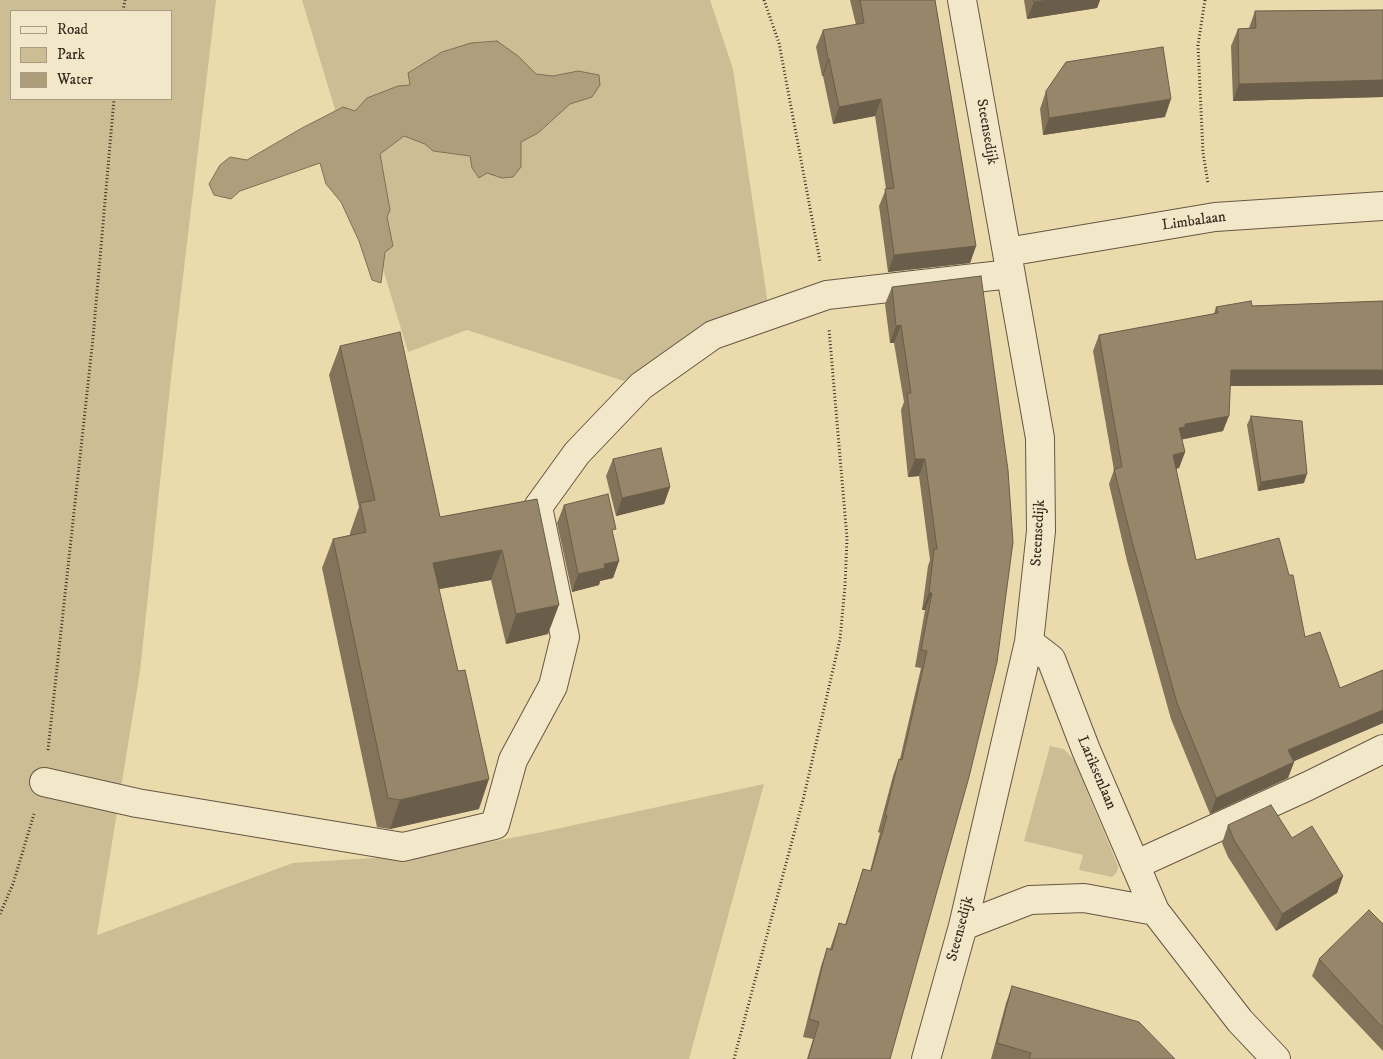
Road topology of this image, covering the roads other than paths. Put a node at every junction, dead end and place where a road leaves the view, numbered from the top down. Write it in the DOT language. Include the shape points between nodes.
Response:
graph roads {
  1 [pos="962,0"];
  2 [pos="1383,206"];
  3 [pos="1008,263"];
  4 [pos="1029,642"];
  5 [pos="1383,749"];
  6 [pos="44,782"];
  7 [pos="1135,865"];
  8 [pos="1155,911"];
  9 [pos="963,926"];
  10 [pos="926,1059"];
  11 [pos="1276,1059"];
  1 -- 3 [label="street, Steensedijk"];
  2 -- 3 [label="street, Limbalaan" via="1215,217"];
  3 -- 4 [label="street, Steensedijk" via="1040,438 1041,531"];
  3 -- 6 [label="street, Limbalaan" via="827,295 713,335 641,386 577,453 538,507 565,637 553,686 513,760 495,824 404,847 137,803"];
  4 -- 7 [label="street, Lariksenlaan" via="1051,660"];
  4 -- 9 [label="street, Steensedijk"];
  5 -- 7 [label="street"];
  7 -- 8 [label="street, Lariksenlaan"];
  8 -- 9 [label="street" via="1084,898 1030,900"];
  8 -- 11 [label="street, Lariksenlaan" via="1240,1021"];
  9 -- 10 [label="street, Steensedijk"];
}
